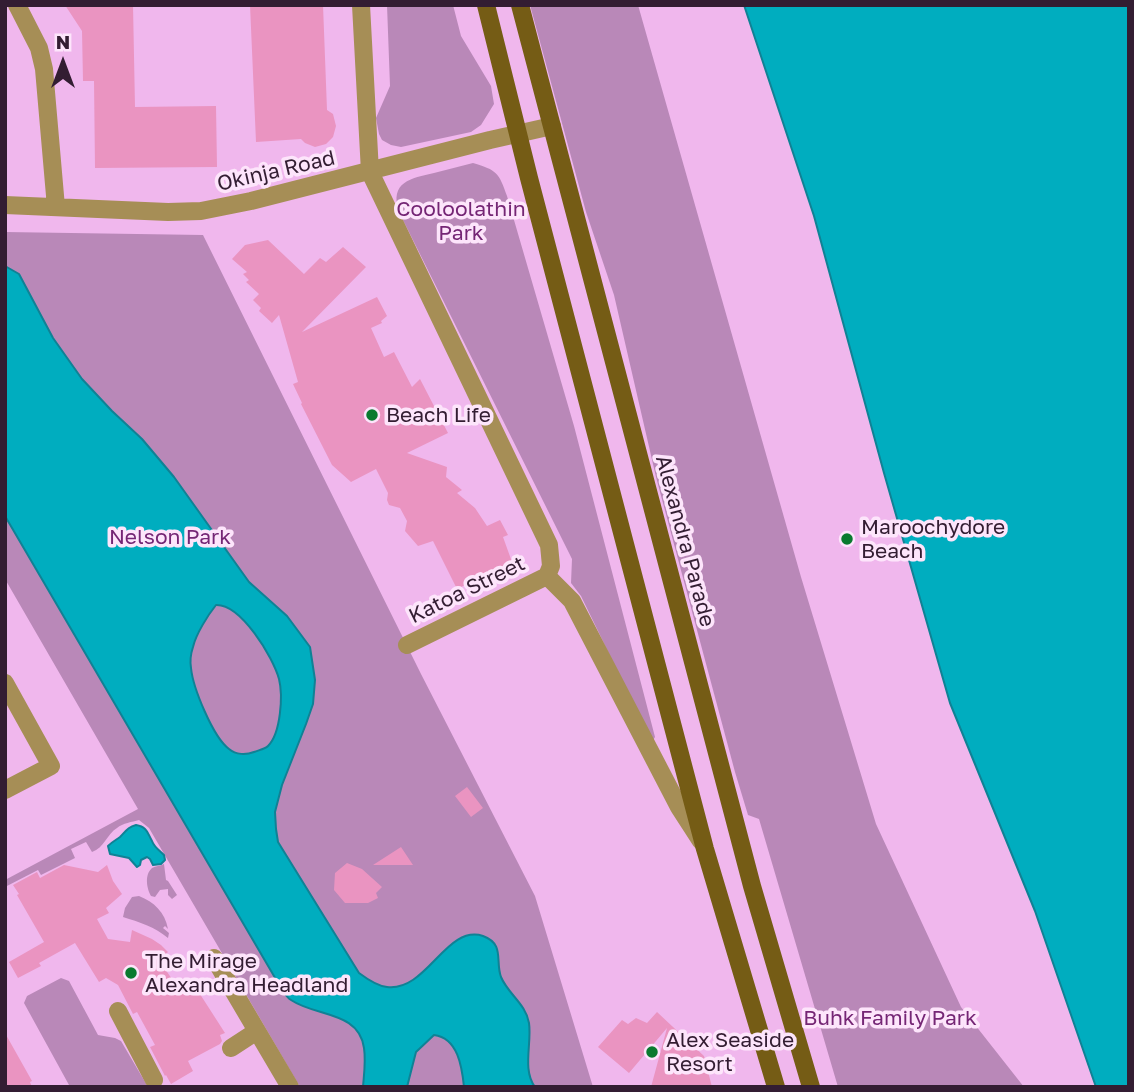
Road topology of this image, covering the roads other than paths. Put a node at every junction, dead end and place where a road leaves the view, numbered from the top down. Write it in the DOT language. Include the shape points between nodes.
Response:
graph roads {
  1 [pos="16,5"];
  2 [pos="361,5"];
  3 [pos="486,5"];
  4 [pos="520,5"];
  5 [pos="552,126"];
  6 [pos="518,134"];
  7 [pos="370,172"];
  8 [pos="5,205"];
  9 [pos="56,207"];
  10 [pos="547,576"];
  11 [pos="407,645"];
  12 [pos="5,683"];
  13 [pos="5,790"];
  14 [pos="705,849"];
  15 [pos="214,958"];
  16 [pos="118,1011"];
  17 [pos="257,1031"];
  18 [pos="231,1048"];
  19 [pos="155,1080"];
  20 [pos="290,1087"];
  21 [pos="776,1087"];
  22 [pos="811,1087"];
  1 -- 9 [label="street" via="39,48 44,69"];
  2 -- 7 [label="street"];
  3 -- 6 [label="main road"];
  4 -- 5 [label="main road, Alexandra Parade"];
  5 -- 6 [label="street, Okinja Road"];
  5 -- 22 [label="main road, Alexandra Parade" via="752,886"];
  6 -- 7 [label="street, Okinja Road"];
  6 -- 14 [label="main road"];
  7 -- 9 [label="street, Okinja Road" via="201,211"];
  7 -- 10 [label="street" via="549,545"];
  8 -- 9 [label="street, Okinja Road"];
  10 -- 11 [label="street, Katoa Street"];
  10 -- 14 [label="street" via="572,601"];
  12 -- 13 [label="street" via="51,766"];
  14 -- 21 [label="main road"];
  15 -- 17 [label="street"];
  16 -- 19 [label="street"];
  17 -- 18 [label="street"];
  17 -- 20 [label="street"];
}
